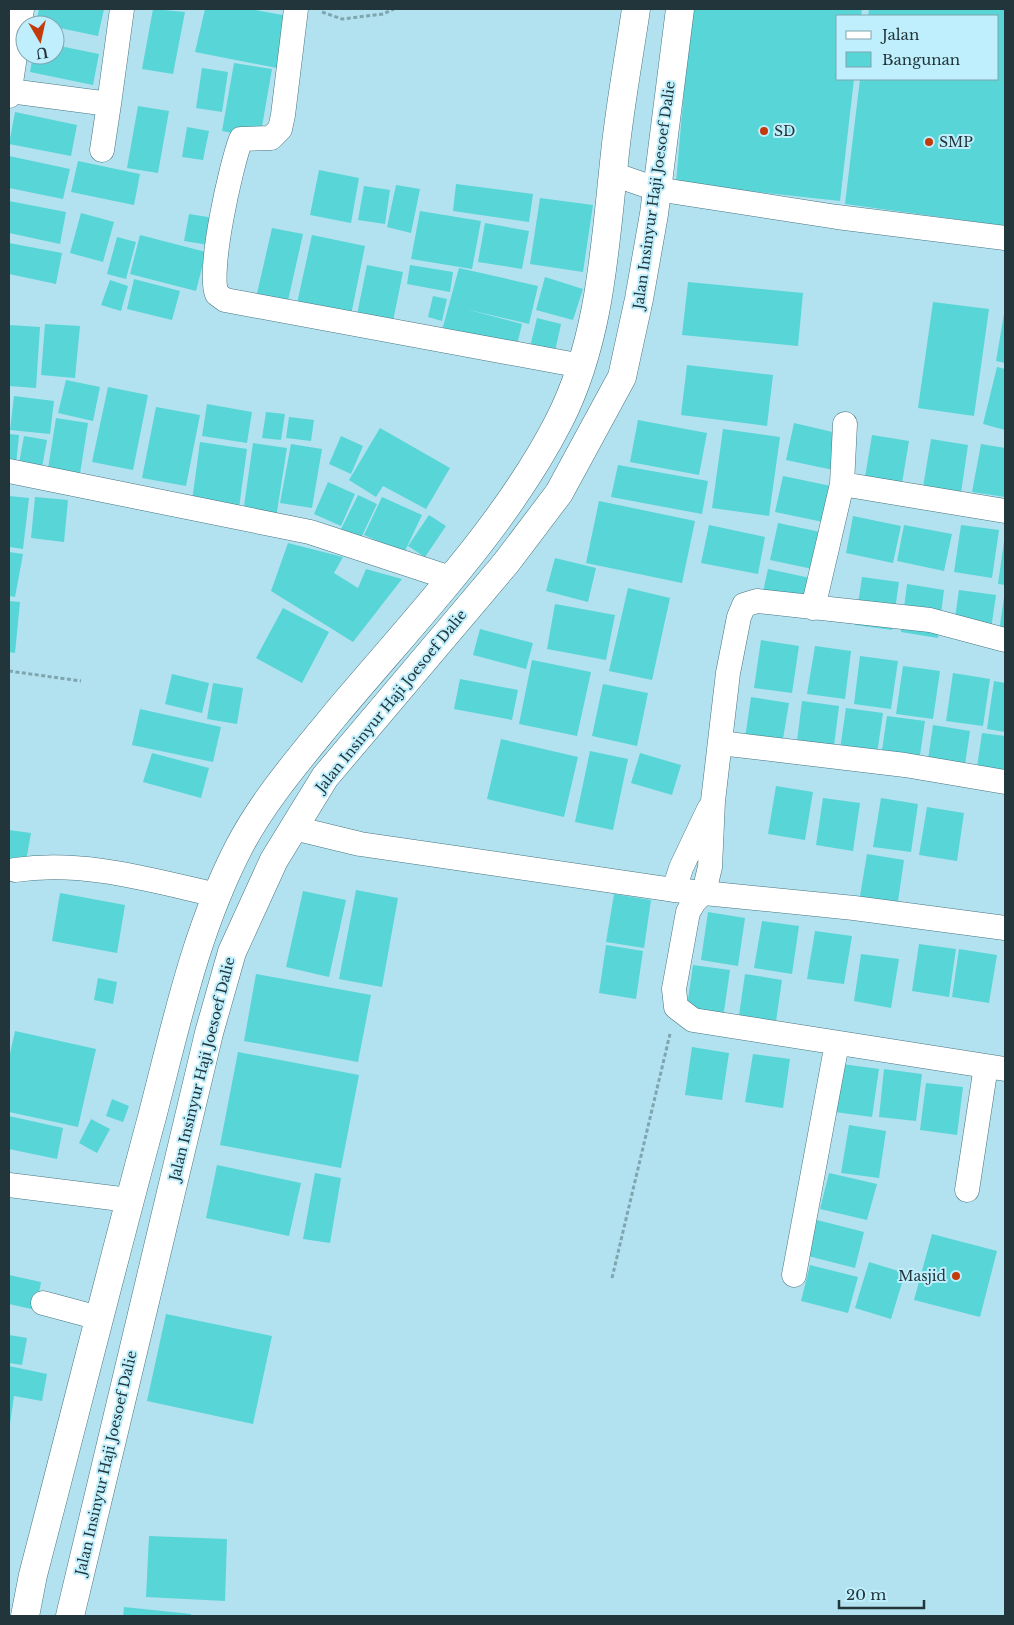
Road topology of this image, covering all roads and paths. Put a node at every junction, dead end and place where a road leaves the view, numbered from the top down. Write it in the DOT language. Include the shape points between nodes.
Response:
graph roads {
  1 [pos="22,9"];
  2 [pos="122,9"];
  3 [pos="296,9"];
  4 [pos="394,9"];
  5 [pos="636,9"];
  6 [pos="680,9"];
  7 [pos="319,11"];
  8 [pos="9,93"];
  9 [pos="108,104"];
  10 [pos="102,150"];
  11 [pos="613,174"];
  12 [pos="656,189"];
  13 [pos="1005,238"];
  14 [pos="582,366"];
  15 [pos="845,424"];
  16 [pos="9,471"];
  17 [pos="842,484"];
  18 [pos="1005,511"];
  19 [pos="450,578"];
  20 [pos="813,608"];
  21 [pos="1005,640"];
  22 [pos="9,671"];
  23 [pos="81,681"];
  24 [pos="720,742"];
  25 [pos="1005,782"];
  26 [pos="713,801"];
  27 [pos="294,828"];
  28 [pos="15,870"];
  29 [pos="674,890"];
  30 [pos="704,892"];
  31 [pos="217,895"];
  32 [pos="1005,928"];
  33 [pos="676,1007"];
  34 [pos="837,1042"];
  35 [pos="996,1068"];
  36 [pos="9,1185"];
  37 [pos="967,1190"];
  38 [pos="129,1200"];
  39 [pos="794,1275"];
  40 [pos="612,1278"];
  41 [pos="43,1303"];
  42 [pos="99,1318"];
  43 [pos="25,1616"];
  44 [pos="70,1616"];
  1 -- 8 [label="street"];
  2 -- 9 [label="street"];
  3 -- 14 [label="street" via="280,129 271,138 241,139 232,168 216,253 217,294 225,300"];
  4 -- 7 [label="path" via="383,14 342,19"];
  5 -- 11 [label="main road"];
  6 -- 12 [label="main road, Jalan Insinyur Haji Joesoef Dalie"];
  8 -- 9 [label="street"];
  9 -- 10 [label="street"];
  11 -- 12 [label="street"];
  11 -- 14 [label="main road" via="601,282"];
  12 -- 13 [label="street" via="837,217"];
  12 -- 27 [label="main road, Jalan Insinyur Haji Joesoef Dalie" via="640,299 622,377 596,429 559,493 512,556 325,777"];
  14 -- 19 [label="main road" via="560,420 533,466"];
  15 -- 17 [label="street"];
  16 -- 19 [label="street" via="310,532"];
  17 -- 18 [label="street"];
  17 -- 20 [label="street"];
  19 -- 31 [label="main road" via="299,758 240,845"];
  20 -- 21 [label="street" via="930,620"];
  20 -- 24 [label="street" via="757,601 744,605 728,673"];
  22 -- 23 [label="path"];
  24 -- 25 [label="street" via="886,762"];
  24 -- 26 [label="street"];
  26 -- 29 [label="street"];
  26 -- 30 [label="street" via="710,867"];
  27 -- 29 [label="street" via="360,844"];
  27 -- 44 [label="main road, Jalan Insinyur Haji Joesoef Dalie" via="274,860 232,952 209,1033"];
  28 -- 31 [label="street" via="40,866 98,869"];
  29 -- 30 [label="street"];
  30 -- 32 [label="street"];
  30 -- 33 [label="street" via="688,912 674,989"];
  31 -- 38 [label="main road" via="185,988"];
  33 -- 34 [label="street" via="693,1020"];
  33 -- 40 [label="path"];
  34 -- 35 [label="street"];
  34 -- 39 [label="street"];
  35 -- 37 [label="street"];
  36 -- 38 [label="street"];
  38 -- 42 [label="main road"];
  41 -- 42 [label="street"];
  42 -- 43 [label="main road"];
}
